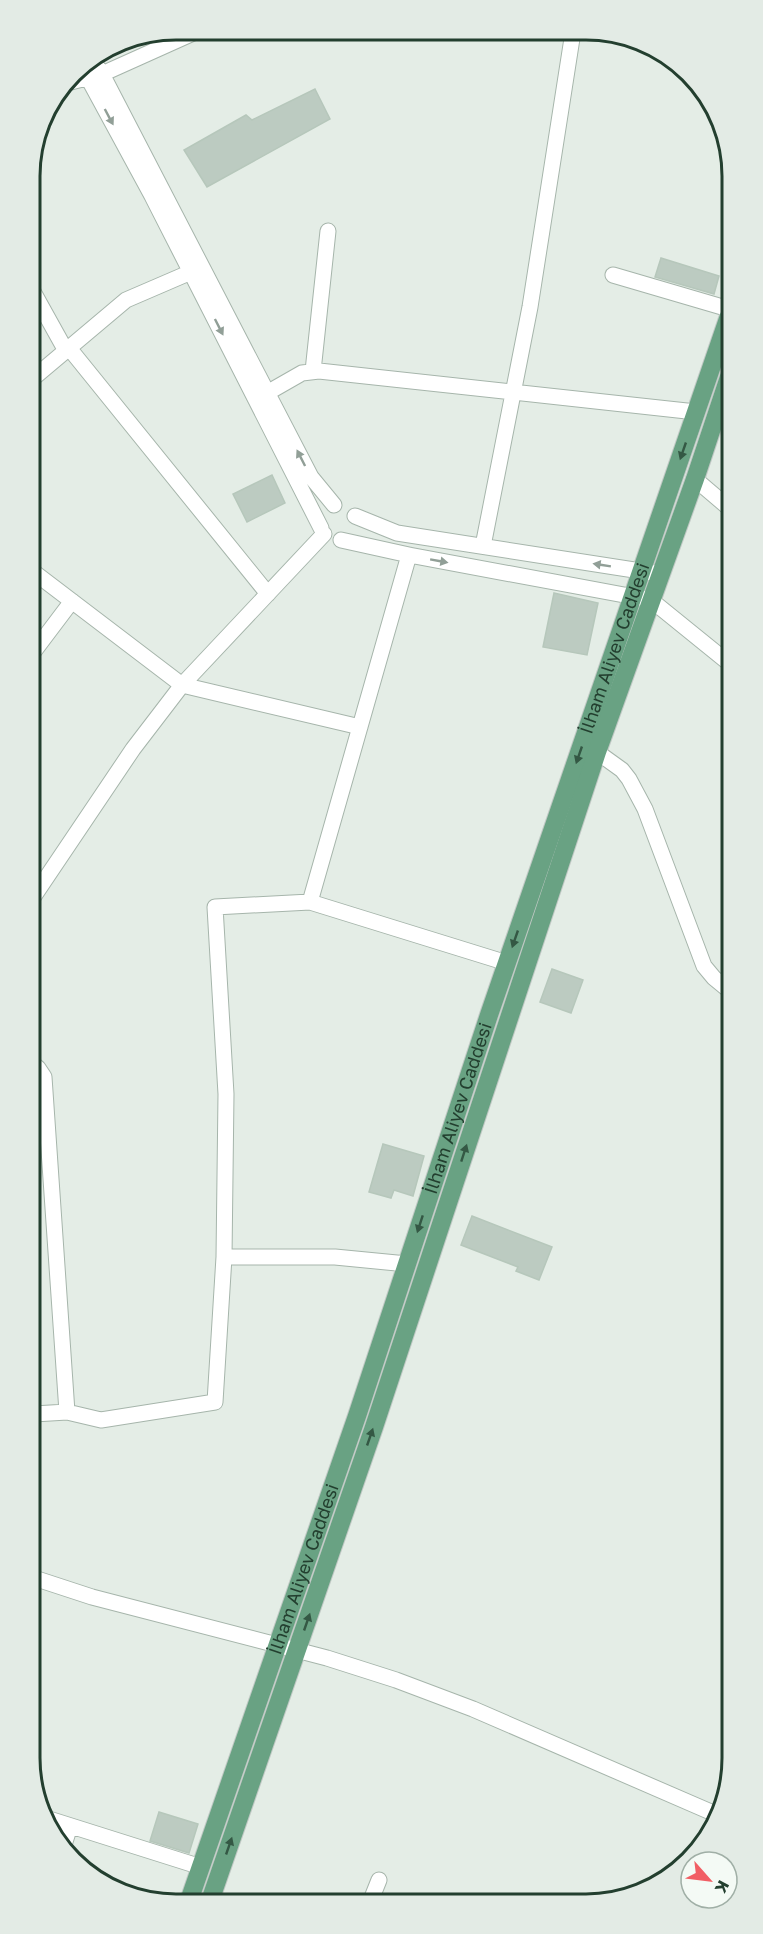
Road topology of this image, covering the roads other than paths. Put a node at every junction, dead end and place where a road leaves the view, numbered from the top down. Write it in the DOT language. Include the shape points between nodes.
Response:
graph roads {
  1 [pos="173,40"];
  2 [pos="572,40"];
  3 [pos="90,73"];
  4 [pos="328,231"];
  5 [pos="191,272"];
  6 [pos="613,275"];
  7 [pos="41,305"];
  8 [pos="722,307"];
  9 [pos="722,336"];
  10 [pos="67,349"];
  11 [pos="41,371"];
  12 [pos="313,371"];
  13 [pos="267,393"];
  14 [pos="513,393"];
  15 [pos="722,397"];
  16 [pos="696,412"];
  17 [pos="694,479"];
  18 [pos="722,502"];
  19 [pos="334,505"];
  20 [pos="355,516"];
  21 [pos="323,531"];
  22 [pos="341,540"];
  23 [pos="483,546"];
  24 [pos="409,555"];
  25 [pos="651,573"];
  26 [pos="41,577"];
  27 [pos="268,594"];
  28 [pos="642,599"];
  29 [pos="72,601"];
  30 [pos="41,642"];
  31 [pos="722,658"];
  32 [pos="183,685"];
  33 [pos="360,728"];
  34 [pos="597,752"];
  35 [pos="41,886"];
  36 [pos="310,902"];
  37 [pos="507,963"];
  38 [pos="722,985"];
  39 [pos="40,1071"];
  40 [pos="224,1257"];
  41 [pos="407,1264"];
  42 [pos="67,1412"];
  43 [pos="40,1414"];
  44 [pos="40,1580"];
  45 [pos="278,1645"];
  46 [pos="297,1650"];
  47 [pos="711,1812"];
  48 [pos="57,1822"];
  49 [pos="70,1826"];
  50 [pos="67,1837"];
  51 [pos="201,1867"];
  52 [pos="379,1880"];
  53 [pos="191,1894"];
  54 [pos="212,1894"];
  55 [pos="373,1894"];
  1 -- 3 [label="street"];
  2 -- 14 [label="street"];
  3 -- 5 [label="street, one-way"];
  3 -- 13 [label="street"];
  4 -- 12 [label="street"];
  5 -- 10 [label="street" via="126,300"];
  5 -- 21 [label="street, one-way"];
  6 -- 8 [label="street"];
  7 -- 10 [label="street"];
  9 -- 16 [label="main road, İlham Aliyev Caddesi"];
  10 -- 11 [label="street"];
  10 -- 27 [label="street"];
  12 -- 13 [label="street"];
  12 -- 14 [label="street"];
  19 -- 13 [label="street, one-way" via="311,477"];
  14 -- 16 [label="street"];
  14 -- 23 [label="street"];
  15 -- 17 [label="main road, İlham Aliyev Caddesi"];
  16 -- 25 [label="main road, İlham Aliyev Caddesi, one-way"];
  17 -- 18 [label="street"];
  17 -- 25 [label="main road, İlham Aliyev Caddesi"];
  19 -- 20 [label="street" via="345,506"];
  19 -- 21 [label="street" via="322,517"];
  20 -- 22 [label="street" via="354,531"];
  20 -- 23 [label="street" via="397,533"];
  21 -- 22 [label="street" via="329,538"];
  21 -- 27 [label="street"];
  22 -- 24 [label="street"];
  25 -- 23 [label="street, one-way"];
  24 -- 28 [label="street, one-way"];
  24 -- 33 [label="street"];
  25 -- 28 [label="main road, İlham Aliyev Caddesi"];
  26 -- 29 [label="street"];
  27 -- 32 [label="street"];
  28 -- 31 [label="street"];
  28 -- 34 [label="main road, İlham Aliyev Caddesi"];
  28 -- 37 [label="main road, İlham Aliyev Caddesi, one-way"];
  29 -- 30 [label="street"];
  29 -- 32 [label="street"];
  32 -- 33 [label="street"];
  32 -- 35 [label="street" via="133,749"];
  33 -- 36 [label="street"];
  34 -- 38 [label="street" via="629,779 645,809 704,966"];
  46 -- 34 [label="main road, İlham Aliyev Caddesi, one-way"];
  36 -- 37 [label="street"];
  36 -- 40 [label="street" via="214,907 226,1094"];
  37 -- 41 [label="main road, İlham Aliyev Caddesi, one-way"];
  39 -- 42 [label="street" via="45,1077"];
  40 -- 41 [label="street" via="335,1257"];
  40 -- 42 [label="street" via="215,1402 101,1420"];
  41 -- 45 [label="main road, İlham Aliyev Caddesi"];
  42 -- 43 [label="street"];
  44 -- 45 [label="street"];
  45 -- 46 [label="street"];
  45 -- 51 [label="main road, İlham Aliyev Caddesi"];
  46 -- 47 [label="street" via="444,1697"];
  54 -- 46 [label="main road, İlham Aliyev Caddesi, one-way"];
  48 -- 49 [label="street"];
  49 -- 50 [label="street"];
  49 -- 51 [label="street"];
  51 -- 53 [label="main road, İlham Aliyev Caddesi"];
  52 -- 55 [label="street"];
}
